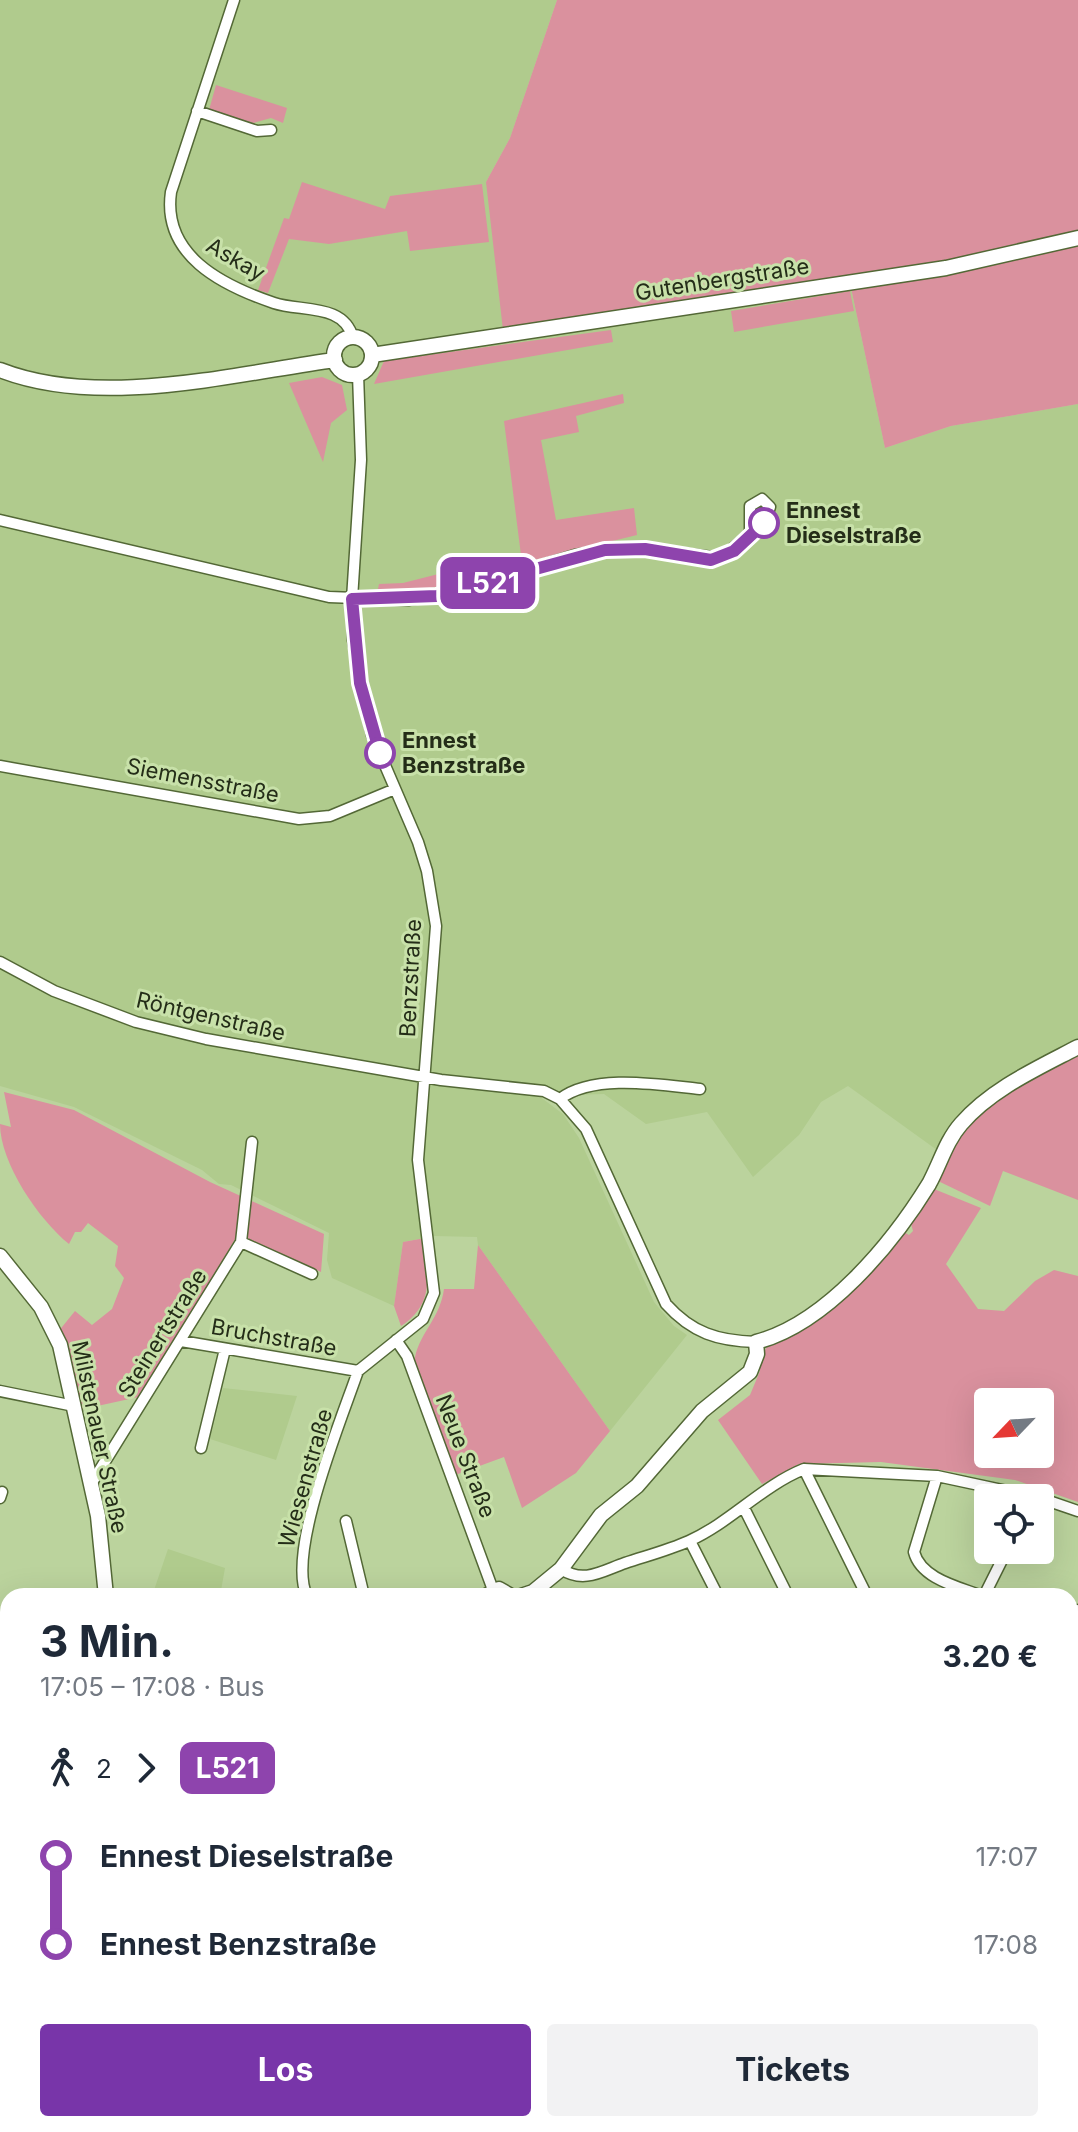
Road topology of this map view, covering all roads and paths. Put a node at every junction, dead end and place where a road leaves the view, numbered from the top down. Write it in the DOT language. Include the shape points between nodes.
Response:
graph roads {
  1 [pos="234,0"];
  2 [pos="197,111"];
  3 [pos="271,130"];
  4 [pos="1078,238"];
  5 [pos="353,338"];
  6 [pos="372,355"];
  7 [pos="335,360"];
  8 [pos="0,370"];
  9 [pos="358,374"];
  10 [pos="0,520"];
  11 [pos="750,535"];
  12 [pos="352,599"];
  13 [pos="0,766"];
  14 [pos="395,789"];
  15 [pos="0,962"];
  16 [pos="1078,1047"];
  17 [pos="424,1077"];
  18 [pos="700,1089"];
  19 [pos="560,1099"];
  20 [pos="252,1142"];
  21 [pos="241,1242"];
  22 [pos="0,1256"];
  23 [pos="312,1274"];
  24 [pos="396,1340"];
  25 [pos="181,1341"];
  26 [pos="756,1342"];
  27 [pos="225,1349"];
  28 [pos="358,1371"];
  29 [pos="0,1391"];
  30 [pos="74,1406"];
  31 [pos="201,1448"];
  32 [pos="804,1469"];
  33 [pos="937,1476"];
  34 [pos="91,1484"];
  35 [pos="975,1484"];
  36 [pos="1054,1503"];
  37 [pos="744,1508"];
  38 [pos="1078,1511"];
  39 [pos="346,1521"];
  40 [pos="690,1541"];
  41 [pos="1000,1564"];
  42 [pos="561,1569"];
  43 [pos="105,1588"];
  44 [pos="305,1588"];
  45 [pos="362,1588"];
  46 [pos="488,1588"];
  47 [pos="538,1588"];
  48 [pos="714,1588"];
  49 [pos="784,1588"];
  50 [pos="863,1588"];
  51 [pos="962,1588"];
  52 [pos="987,1588"];
  1 -- 2 [label="street, Askay"];
  2 -- 3 [label="street" via="257,131"];
  2 -- 5 [label="street, Askay" via="171,192 170,222 178,243 206,269 243,290 344,320"];
  4 -- 6 [label="street, Gutenbergstraße" via="946,268"];
  5 -- 6 [label="street" via="367,344"];
  5 -- 7 [label="street" via="339,344"];
  6 -- 9 [label="street"];
  7 -- 8 [label="street" via="112,388"];
  7 -- 9 [label="street" via="342,371"];
  9 -- 12 [label="street, Benzstraße" via="361,460"];
  10 -- 12 [label="street"];
  11 -- 12 [label="street" via="711,560 645,549 605,550 437,596"];
  12 -- 14 [label="street, Benzstraße" via="360,683 372,735"];
  13 -- 14 [label="street, Siemensstraße" via="299,819 330,816"];
  14 -- 17 [label="street, Benzstraße" via="427,871 436,926"];
  15 -- 17 [label="street, Röntgenstraße" via="54,991 136,1022"];
  16 -- 26 [label="street" via="1017,1079 963,1122 927,1186 867,1263 817,1314"];
  17 -- 19 [label="street, Röntgenstraße" via="544,1091"];
  17 -- 24 [label="street, Benzstraße" via="418,1160 434,1293 423,1319"];
  18 -- 19 [label="street" via="635,1082 570,1091"];
  19 -- 26 [label="street" via="586,1129 666,1304 704,1335"];
  20 -- 21 [label="street, Steinertstraße"];
  21 -- 23 [label="street"];
  21 -- 25 [label="street, Steinertstraße"];
  22 -- 30 [label="street, Milstenauer Straße" via="52,1327"];
  24 -- 28 [label="street, Bruchstraße"];
  24 -- 46 [label="street, Neue Straße" via="407,1356"];
  25 -- 27 [label="street, Bruchstraße"];
  25 -- 34 [label="street, Steinertstraße"];
  26 -- 42 [label="street" via="750,1372 702,1411 637,1486 601,1515"];
  27 -- 28 [label="street, Bruchstraße"];
  27 -- 31 [label="street"];
  28 -- 44 [label="street, Wiesenstraße" via="318,1491 303,1555"];
  29 -- 30 [label="street"];
  30 -- 34 [label="street, Milstenauer Straße"];
  32 -- 33 [label="street"];
  32 -- 37 [label="street"];
  32 -- 50 [label="street"];
  33 -- 35 [label="street"];
  33 -- 51 [label="street" via="914,1552 917,1564 935,1578"];
  34 -- 43 [label="street, Milstenauer Straße"];
  36 -- 38 [label="street"];
  37 -- 40 [label="street"];
  37 -- 49 [label="street"];
  39 -- 45 [label="street"];
  40 -- 42 [label="street" via="590,1577"];
  40 -- 48 [label="street"];
  41 -- 52 [label="street"];
  42 -- 47 [label="street"];
}
